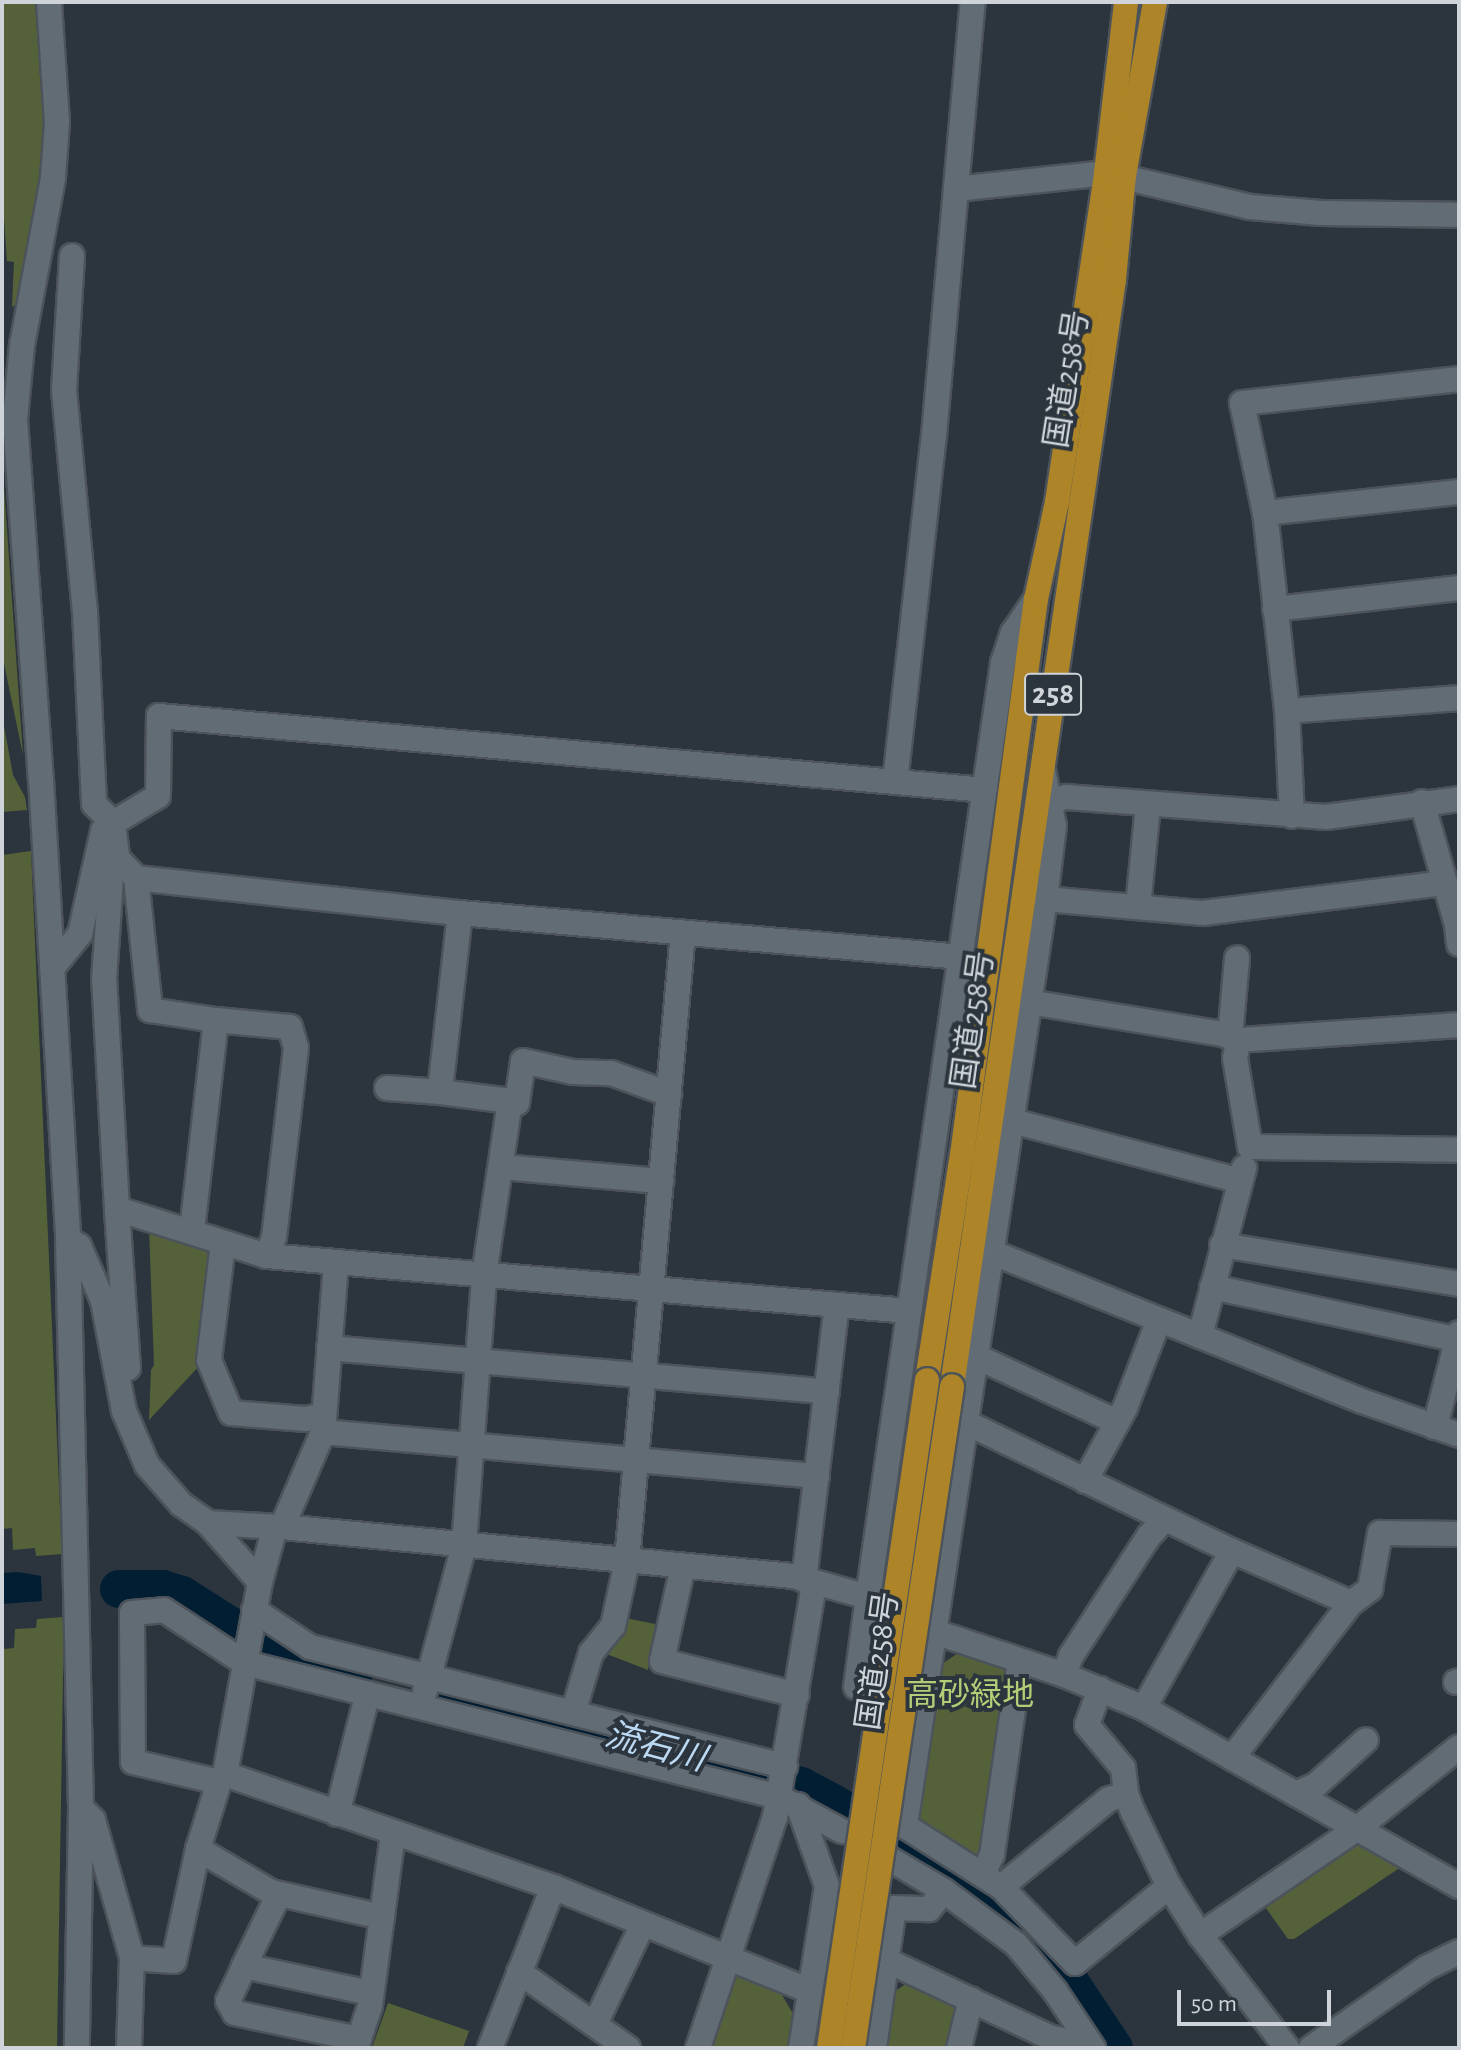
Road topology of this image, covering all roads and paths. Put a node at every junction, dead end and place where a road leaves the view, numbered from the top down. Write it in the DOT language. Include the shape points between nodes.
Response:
graph roads {
  1 [pos="49,2"];
  2 [pos="973,2"];
  3 [pos="1126,2"];
  4 [pos="1155,2"];
  5 [pos="1115,175"];
  6 [pos="956,189"];
  7 [pos="1459,215"];
  8 [pos="72,256"];
  9 [pos="1459,379"];
  10 [pos="1459,492"];
  11 [pos="1265,513"];
  12 [pos="1459,588"];
  13 [pos="1036,599"];
  14 [pos="1275,609"];
  15 [pos="1459,698"];
  16 [pos="1287,711"];
  17 [pos="1043,769"];
  18 [pos="895,782"];
  19 [pos="985,790"];
  20 [pos="1459,799"];
  21 [pos="1051,801"];
  22 [pos="1422,802"];
  23 [pos="1148,805"];
  24 [pos="1292,816"];
  25 [pos="113,823"];
  26 [pos="117,858"];
  27 [pos="136,878"];
  28 [pos="1445,883"];
  29 [pos="1045,899"];
  30 [pos="1138,907"];
  31 [pos="460,913"];
  32 [pos="683,932"];
  33 [pos="1459,944"];
  34 [pos="962,957"];
  35 [pos="1237,958"];
  36 [pos="53,967"];
  37 [pos="1029,1002"];
  38 [pos="216,1020"];
  39 [pos="1459,1025"];
  40 [pos="1234,1039"];
  41 [pos="387,1088"];
  42 [pos="440,1092"];
  43 [pos="669,1094"];
  44 [pos="510,1101"];
  45 [pos="1012,1121"];
  46 [pos="1250,1147"];
  47 [pos="1459,1150"];
  48 [pos="503,1167"];
  49 [pos="661,1181"];
  50 [pos="1240,1181"];
  51 [pos="117,1209"];
  52 [pos="192,1231"];
  53 [pos="68,1239"];
  54 [pos="223,1243"];
  55 [pos="1222,1245"];
  56 [pos="991,1252"];
  57 [pos="267,1256"];
  58 [pos="336,1263"];
  59 [pos="485,1269"];
  60 [pos="1459,1284"];
  61 [pos="1212,1287"];
  62 [pos="652,1289"];
  63 [pos="837,1305"];
  64 [pos="908,1311"];
  65 [pos="1159,1320"];
  66 [pos="1200,1336"];
  67 [pos="1458,1337"];
  68 [pos="329,1348"];
  69 [pos="975,1356"];
  70 [pos="477,1363"];
  71 [pos="643,1377"];
  72 [pos="827,1392"];
  73 [pos="1117,1422"];
  74 [pos="967,1423"];
  75 [pos="323,1424"];
  76 [pos="1435,1427"];
  77 [pos="130,1428"];
  78 [pos="1459,1435"];
  79 [pos="471,1445"];
  80 [pos="636,1460"];
  81 [pos="817,1476"];
  82 [pos="1085,1481"];
  83 [pos="1164,1520"];
  84 [pos="208,1523"];
  85 [pos="279,1527"];
  86 [pos="1459,1534"];
  87 [pos="464,1545"];
  88 [pos="1232,1551"];
  89 [pos="627,1561"];
  90 [pos="683,1566"];
  91 [pos="260,1582"];
  92 [pos="809,1582"];
  93 [pos="868,1597"];
  94 [pos="1351,1603"];
  95 [pos="253,1619"];
  96 [pos="935,1632"];
  97 [pos="246,1660"];
  98 [pos="1020,1661"];
  99 [pos="1064,1675"];
  100 [pos="856,1687"];
  101 [pos="1100,1689"];
  102 [pos="425,1692"];
  103 [pos="797,1695"];
  104 [pos="367,1696"];
  105 [pos="1144,1708"];
  106 [pos="573,1713"];
  107 [pos="1366,1740"];
  108 [pos="1459,1747"];
  109 [pos="1232,1758"];
  110 [pos="222,1778"];
  111 [pos="785,1786"];
  112 [pos="1126,1794"];
  113 [pos="1296,1794"];
  114 [pos="81,1808"];
  115 [pos="337,1814"];
  116 [pos="1358,1828"];
  117 [pos="842,1831"];
  118 [pos="393,1833"];
  119 [pos="198,1849"];
  120 [pos="890,1859"];
  121 [pos="992,1880"];
  122 [pos="1169,1886"];
  123 [pos="1459,1886"];
  124 [pos="553,1887"];
  125 [pos="944,1891"];
  126 [pos="279,1894"];
  127 [pos="382,1917"];
  128 [pos="643,1924"];
  129 [pos="1200,1935"];
  130 [pos="1459,1952"];
  131 [pos="132,1958"];
  132 [pos="730,1958"];
  133 [pos="888,1961"];
  134 [pos="244,1966"];
  135 [pos="519,1972"];
  136 [pos="810,1991"];
  137 [pos="370,1993"];
  138 [pos="971,1999"];
  139 [pos="595,2024"];
  140 [pos="358,2044"];
  141 [pos="1092,2046"];
  142 [pos="77,2048"];
  143 [pos="129,2048"];
  144 [pos="490,2048"];
  145 [pos="628,2048"];
  146 [pos="698,2048"];
  147 [pos="801,2048"];
  148 [pos="829,2048"];
  149 [pos="853,2048"];
  150 [pos="874,2048"];
  151 [pos="959,2048"];
  152 [pos="1287,2048"];
  153 [pos="1311,2048"];
  1 -- 36 [label="street" via="57,122 53,178 22,345 15,419"];
  2 -- 6 [label="street"];
  3 -- 5 [label="highway, 国道258号 / 258"];
  4 -- 5 [label="highway, 国道258号 / 258"];
  5 -- 6 [label="street"];
  5 -- 7 [label="street" via="1250,207"];
  5 -- 13 [label="highway, 国道258号 / 258"];
  5 -- 17 [label="highway, 国道258号 / 258" via="1114,279"];
  6 -- 18 [label="street"];
  8 -- 25 [label="street" via="64,390 85,612 94,804"];
  9 -- 11 [label="street" via="1242,403"];
  10 -- 11 [label="street"];
  11 -- 14 [label="street"];
  12 -- 14 [label="street"];
  13 -- 19 [label="street" via="1013,633 1003,663"];
  13 -- 148 [label="highway, 国道258号 / 258, bridge" via="964,1140"];
  14 -- 16 [label="street"];
  15 -- 16 [label="street"];
  16 -- 24 [label="street"];
  17 -- 21 [label="street"];
  17 -- 149 [label="highway, 国道258号 / 258, bridge"];
  18 -- 19 [label="street"];
  18 -- 25 [label="street" via="159,716 158,796"];
  19 -- 34 [label="street"];
  20 -- 22 [label="street"];
  21 -- 23 [label="street" via="1066,797"];
  21 -- 29 [label="street" via="1054,826"];
  22 -- 24 [label="street" via="1326,817"];
  22 -- 28 [label="street"];
  23 -- 24 [label="street"];
  23 -- 30 [label="street"];
  25 -- 26 [label="street"];
  25 -- 36 [label="street" via="103,831 80,934"];
  26 -- 27 [label="street"];
  26 -- 51 [label="street" via="111,876 104,980"];
  27 -- 31 [label="street"];
  27 -- 38 [label="street" via="150,1010"];
  28 -- 30 [label="street" via="1203,913"];
  28 -- 33 [label="street"];
  29 -- 30 [label="street"];
  29 -- 37 [label="street"];
  31 -- 32 [label="street"];
  31 -- 42 [label="street"];
  32 -- 34 [label="street"];
  32 -- 43 [label="street"];
  34 -- 64 [label="street"];
  35 -- 40 [label="street"];
  36 -- 53 [label="street"];
  37 -- 40 [label="street"];
  37 -- 45 [label="street"];
  38 -- 52 [label="street"];
  38 -- 57 [label="street" via="290,1027 296,1048 274,1237"];
  39 -- 40 [label="street"];
  40 -- 46 [label="street"];
  41 -- 42 [label="street"];
  42 -- 44 [label="street"];
  43 -- 44 [label="street" via="611,1073 573,1072 523,1061 517,1103"];
  43 -- 49 [label="street"];
  44 -- 48 [label="street"];
  45 -- 50 [label="street"];
  45 -- 56 [label="street"];
  46 -- 47 [label="street"];
  46 -- 50 [label="street"];
  48 -- 49 [label="street"];
  48 -- 59 [label="street"];
  49 -- 62 [label="street"];
  50 -- 55 [label="street"];
  51 -- 52 [label="street"];
  51 -- 77 [label="street"];
  52 -- 54 [label="street"];
  53 -- 77 [label="street" via="79,1246 103,1301"];
  53 -- 114 [label="street"];
  54 -- 57 [label="street"];
  54 -- 75 [label="street" via="209,1360 231,1413"];
  55 -- 60 [label="street"];
  55 -- 61 [label="street"];
  56 -- 65 [label="street"];
  56 -- 69 [label="street"];
  57 -- 58 [label="street"];
  58 -- 59 [label="street"];
  58 -- 68 [label="street"];
  59 -- 62 [label="street"];
  59 -- 70 [label="street"];
  61 -- 66 [label="street"];
  61 -- 67 [label="street"];
  62 -- 63 [label="street"];
  62 -- 71 [label="street"];
  63 -- 64 [label="street"];
  63 -- 72 [label="street"];
  64 -- 93 [label="street"];
  65 -- 66 [label="street"];
  65 -- 73 [label="street"];
  66 -- 76 [label="street"];
  67 -- 76 [label="street"];
  68 -- 70 [label="street"];
  68 -- 75 [label="street"];
  69 -- 73 [label="street"];
  69 -- 74 [label="street"];
  70 -- 71 [label="street"];
  70 -- 79 [label="street"];
  71 -- 72 [label="street"];
  71 -- 80 [label="street"];
  72 -- 81 [label="street"];
  73 -- 82 [label="street"];
  74 -- 82 [label="street"];
  74 -- 96 [label="street"];
  75 -- 79 [label="street"];
  75 -- 85 [label="street"];
  76 -- 78 [label="street"];
  77 -- 84 [label="street" via="147,1465 181,1504"];
  79 -- 80 [label="street"];
  79 -- 87 [label="street"];
  80 -- 81 [label="street"];
  80 -- 89 [label="street"];
  81 -- 92 [label="street"];
  82 -- 83 [label="street"];
  83 -- 88 [label="street"];
  83 -- 99 [label="street" via="1071,1656"];
  84 -- 85 [label="street"];
  84 -- 91 [label="street"];
  85 -- 87 [label="street"];
  85 -- 91 [label="street"];
  86 -- 94 [label="street" via="1380,1533 1370,1589"];
  87 -- 89 [label="street"];
  87 -- 102 [label="street"];
  88 -- 94 [label="street"];
  88 -- 105 [label="street"];
  89 -- 90 [label="street"];
  89 -- 106 [label="street" via="613,1626 591,1653"];
  90 -- 92 [label="street"];
  90 -- 103 [label="street" via="662,1661"];
  91 -- 95 [label="street"];
  92 -- 93 [label="street"];
  92 -- 103 [label="street"];
  93 -- 100 [label="street"];
  94 -- 109 [label="street"];
  95 -- 97 [label="street"];
  95 -- 102 [label="street"];
  96 -- 98 [label="street"];
  96 -- 121 [label="street" via="905,1826"];
  97 -- 104 [label="street"];
  97 -- 110 [label="street"];
  97 -- 110 [label="street" via="164,1610 132,1613 133,1762"];
  98 -- 99 [label="street"];
  98 -- 121 [label="street"];
  99 -- 101 [label="street"];
  101 -- 105 [label="street"];
  101 -- 112 [label="street" via="1087,1725 1123,1768"];
  102 -- 104 [label="street"];
  102 -- 106 [label="street"];
  102 -- 111 [label="street"];
  103 -- 111 [label="street"];
  104 -- 115 [label="street"];
  105 -- 109 [label="street"];
  106 -- 111 [label="street"];
  107 -- 113 [label="street" via="1316,1785"];
  108 -- 116 [label="street"];
  109 -- 113 [label="street"];
  110 -- 115 [label="street"];
  110 -- 119 [label="street"];
  111 -- 117 [label="street"];
  111 -- 132 [label="street"];
  111 -- 136 [label="street" via="827,1886"];
  112 -- 121 [label="street" via="1109,1799"];
  112 -- 122 [label="street"];
  113 -- 116 [label="street"];
  114 -- 131 [label="street" via="93,1820"];
  114 -- 142 [label="street"];
  115 -- 118 [label="street"];
  116 -- 123 [label="street"];
  116 -- 129 [label="street"];
  118 -- 124 [label="street"];
  118 -- 127 [label="street"];
  119 -- 126 [label="street"];
  119 -- 131 [label="street" via="174,1961"];
  120 -- 125 [label="street"];
  121 -- 122 [label="street" via="1075,1963"];
  122 -- 129 [label="street"];
  124 -- 128 [label="street"];
  124 -- 135 [label="street"];
  125 -- 133 [label="street" via="929,1909 894,1908"];
  125 -- 141 [label="street" via="1016,1944"];
  126 -- 127 [label="street"];
  126 -- 134 [label="street"];
  127 -- 137 [label="street"];
  128 -- 132 [label="street"];
  128 -- 139 [label="street"];
  129 -- 152 [label="street"];
  130 -- 153 [label="street" via="1426,1968"];
  131 -- 143 [label="street"];
  132 -- 136 [label="street"];
  132 -- 146 [label="street"];
  133 -- 138 [label="street"];
  133 -- 150 [label="street"];
  134 -- 137 [label="street"];
  134 -- 140 [label="street" via="228,2001 235,2013"];
  135 -- 139 [label="street"];
  135 -- 144 [label="street"];
  136 -- 147 [label="street"];
  137 -- 140 [label="street"];
  138 -- 141 [label="street" via="1052,2038"];
  138 -- 151 [label="street"];
  139 -- 145 [label="street"];
}
